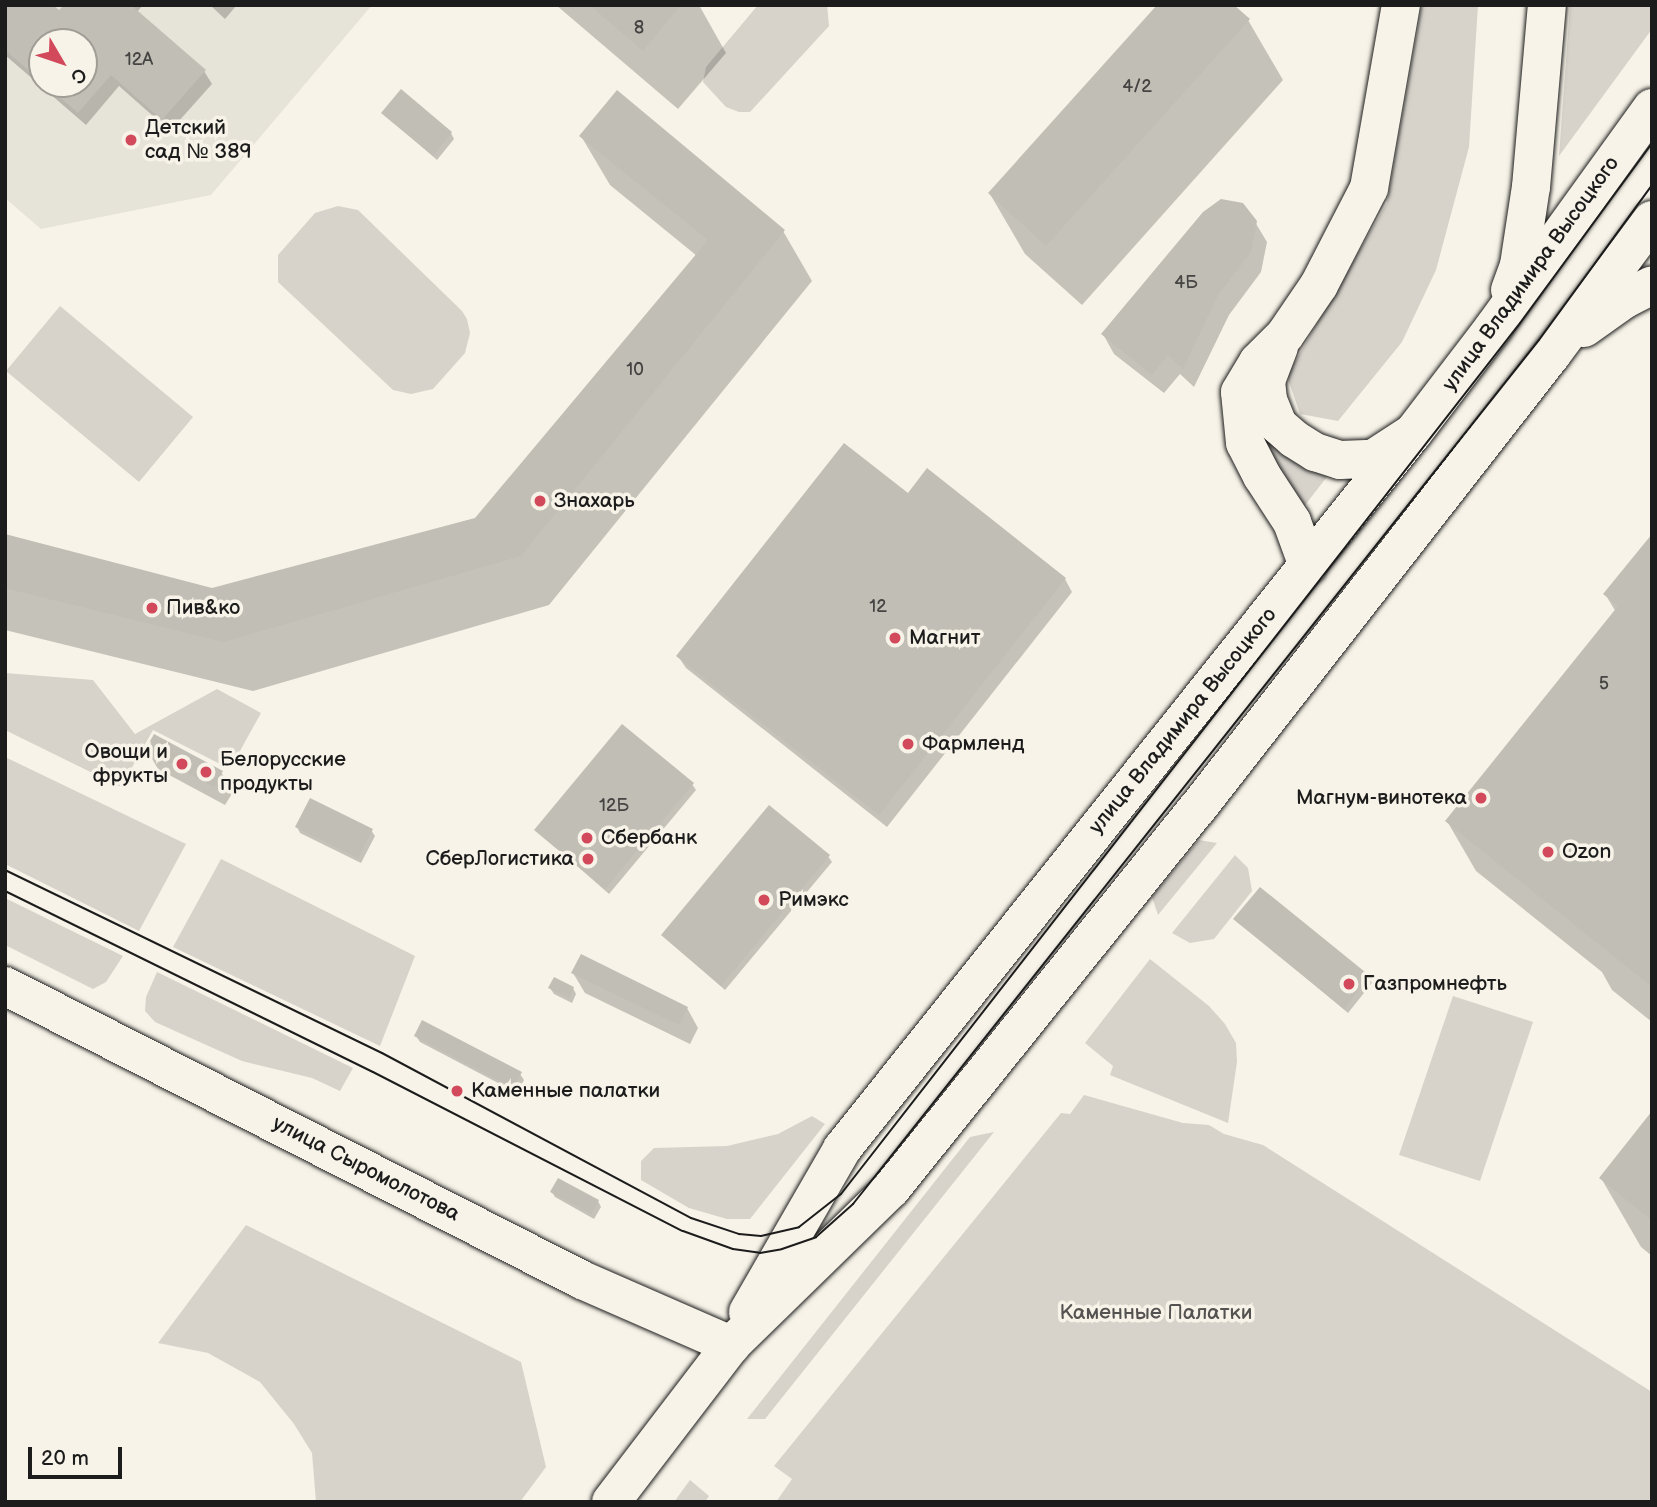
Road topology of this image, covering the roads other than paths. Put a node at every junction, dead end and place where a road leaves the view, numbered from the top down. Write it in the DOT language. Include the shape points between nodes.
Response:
graph roads {
  1 [pos="1401,5"];
  2 [pos="1547,5"];
  3 [pos="1652,108"];
  4 [pos="1652,220"];
  5 [pos="1652,285"];
  6 [pos="1494,327"];
  7 [pos="1284,335"];
  8 [pos="1552,354"];
  9 [pos="1413,433"];
  10 [pos="1308,566"];
  11 [pos="5,986"];
  12 [pos="731,1345"];
  13 [pos="611,1502"];
  1 -- 7 [label="main road" via="1369,188 1320,285"];
  2 -- 6 [label="main road" via="1531,187 1519,265"];
  3 -- 6 [label="main road, улица Владимира Высоцкого"];
  4 -- 8 [label="main road, улица Владимира Высоцкого"];
  5 -- 8 [label="main road" via="1625,299"];
  6 -- 9 [label="main road, улица Владимира Высоцкого"];
  7 -- 9 [label="main road" via="1266,381 1272,415 1294,439 1315,453 1340,460 1373,459"];
  7 -- 10 [label="main road" via="1258,362 1240,392 1245,443 1292,522"];
  8 -- 12 [label="main road, улица Владимира Высоцкого" via="1197,809 891,1189"];
  9 -- 10 [label="main road, улица Владимира Высоцкого"];
  10 -- 12 [label="main road, улица Владимира Высоцкого" via="842,1149"];
  11 -- 12 [label="main road, улица Сыромолотова" via="582,1280"];
  12 -- 13 [label="main road, улица Владимира Высоцкого"];
}
